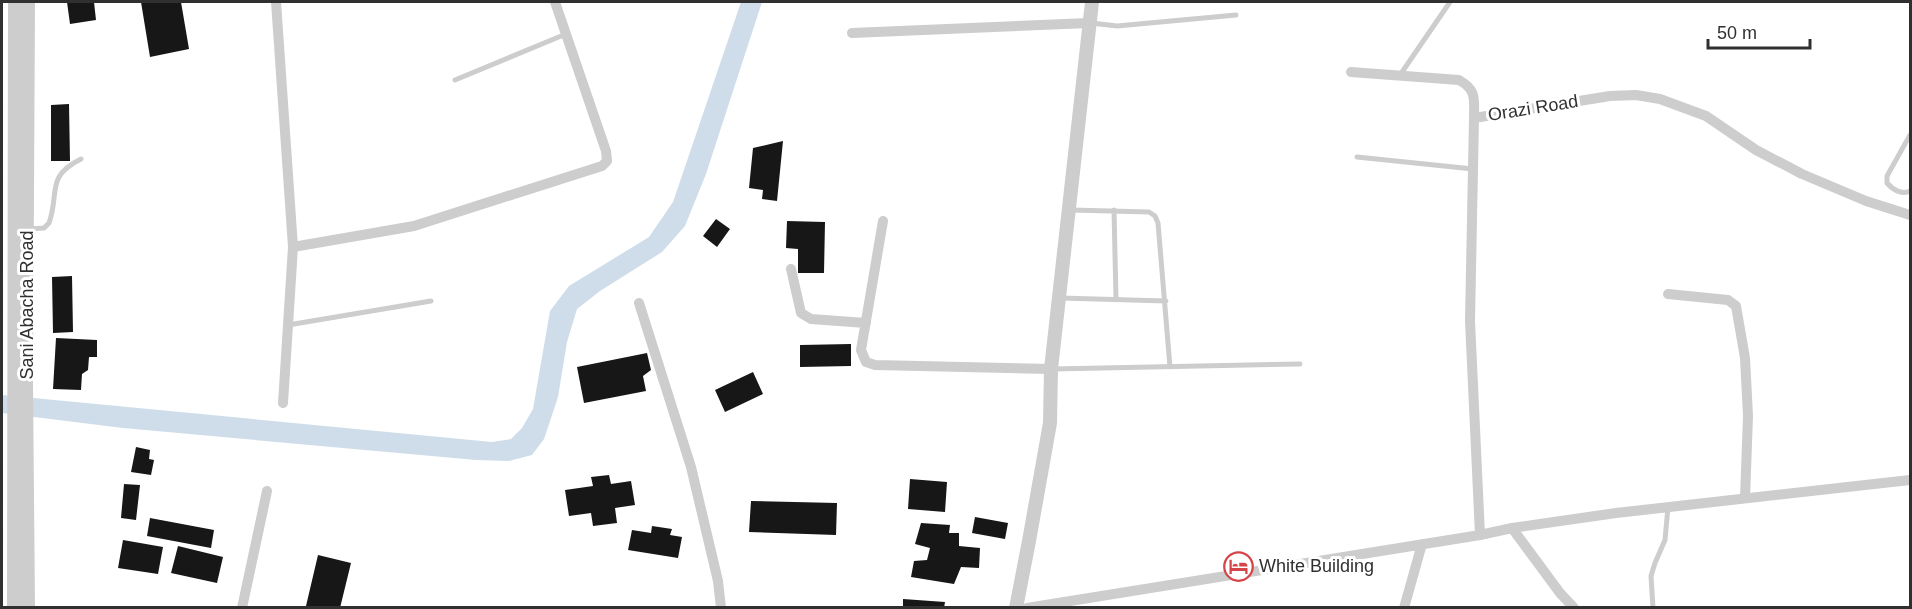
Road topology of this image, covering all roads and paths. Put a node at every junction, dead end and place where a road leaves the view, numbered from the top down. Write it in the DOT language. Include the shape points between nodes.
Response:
graph roads {
  1 [pos="15,2"];
  2 [pos="28,2"];
  3 [pos="276,2"];
  4 [pos="555,2"];
  5 [pos="1092,2"];
  6 [pos="1450,2"];
  7 [pos="1236,15"];
  8 [pos="1089,23"];
  9 [pos="852,33"];
  10 [pos="566,34"];
  11 [pos="1351,72"];
  12 [pos="1400,76"];
  13 [pos="455,80"];
  14 [pos="1474,118"];
  15 [pos="1911,135"];
  16 [pos="1357,157"];
  17 [pos="81,159"];
  18 [pos="1473,169"];
  19 [pos="1911,191"];
  20 [pos="1069,210"];
  21 [pos="1114,210"];
  22 [pos="1911,215"];
  23 [pos="883,221"];
  24 [pos="27,229"];
  25 [pos="293,247"];
  26 [pos="791,269"];
  27 [pos="1668,294"];
  28 [pos="1059,298"];
  29 [pos="1116,299"];
  30 [pos="431,300"];
  31 [pos="1166,301"];
  32 [pos="639,303"];
  33 [pos="866,324"];
  34 [pos="288,325"];
  35 [pos="1300,364"];
  36 [pos="1170,367"];
  37 [pos="1051,369"];
  38 [pos="20,384"];
  39 [pos="284,403"];
  40 [pos="19,438"];
  41 [pos="1911,480"];
  42 [pos="267,491"];
  43 [pos="1745,498"];
  44 [pos="1668,507"];
  45 [pos="1512,528"];
  46 [pos="1480,535"];
  47 [pos="1422,544"];
  48 [pos="14,608"];
  49 [pos="28,608"];
  50 [pos="242,608"];
  51 [pos="721,608"];
  52 [pos="1016,608"];
  53 [pos="1027,608"];
  54 [pos="1404,608"];
  55 [pos="1574,608"];
  56 [pos="1653,608"];
  1 -- 38 [label="street, Sani Abacha Road"];
  2 -- 24 [label="street, Sani Abacha Road"];
  3 -- 25 [label="street"];
  4 -- 10 [label="street"];
  5 -- 8 [label="street"];
  6 -- 12 [label="lane"];
  7 -- 8 [label="lane" via="1117,26"];
  8 -- 9 [label="street"];
  8 -- 20 [label="street"];
  10 -- 13 [label="lane"];
  10 -- 25 [label="street" via="606,151 607,161 602,166 414,226"];
  11 -- 12 [label="street"];
  12 -- 14 [label="street" via="1459,80 1469,86 1474,98"];
  14 -- 18 [label="street, Orazi Road"];
  14 -- 22 [label="street, Orazi Road" via="1610,96 1660,99 1706,116 1756,150 1802,174"];
  15 -- 19 [label="lane" via="1887,176 1892,188"];
  16 -- 18 [label="lane"];
  17 -- 24 [label="lane" via="68,166 57,180 49,223 44,228"];
  18 -- 46 [label="street, Orazi Road" via="1470,321"];
  20 -- 21 [label="lane"];
  20 -- 28 [label="street"];
  21 -- 29 [label="lane"];
  21 -- 31 [label="lane" via="1149,212 1155,216"];
  23 -- 33 [label="street"];
  24 -- 38 [label="street, Sani Abacha Road"];
  25 -- 34 [label="street"];
  26 -- 33 [label="street" via="801,313 811,319"];
  27 -- 43 [label="street" via="1728,300 1736,306 1745,358 1748,416"];
  28 -- 29 [label="lane"];
  28 -- 37 [label="street"];
  29 -- 31 [label="lane"];
  30 -- 34 [label="lane"];
  31 -- 36 [label="lane"];
  32 -- 51 [label="street" via="691,467"];
  33 -- 37 [label="street" via="861,350 866,362 875,365"];
  34 -- 39 [label="street"];
  35 -- 36 [label="lane"];
  36 -- 37 [label="lane"];
  37 -- 52 [label="street" via="1050,423"];
  38 -- 40 [label="street, Sani Abacha Road"];
  40 -- 48 [label="street, Sani Abacha Road"];
  40 -- 49 [label="street, Sani Abacha Road"];
  41 -- 43 [label="street"];
  42 -- 50 [label="street"];
  43 -- 44 [label="street"];
  44 -- 45 [label="street"];
  44 -- 56 [label="lane" via="1665,540 1651,576"];
  45 -- 46 [label="street"];
  45 -- 55 [label="street"];
  46 -- 47 [label="street"];
  47 -- 53 [label="street"];
  47 -- 54 [label="street"];
}
